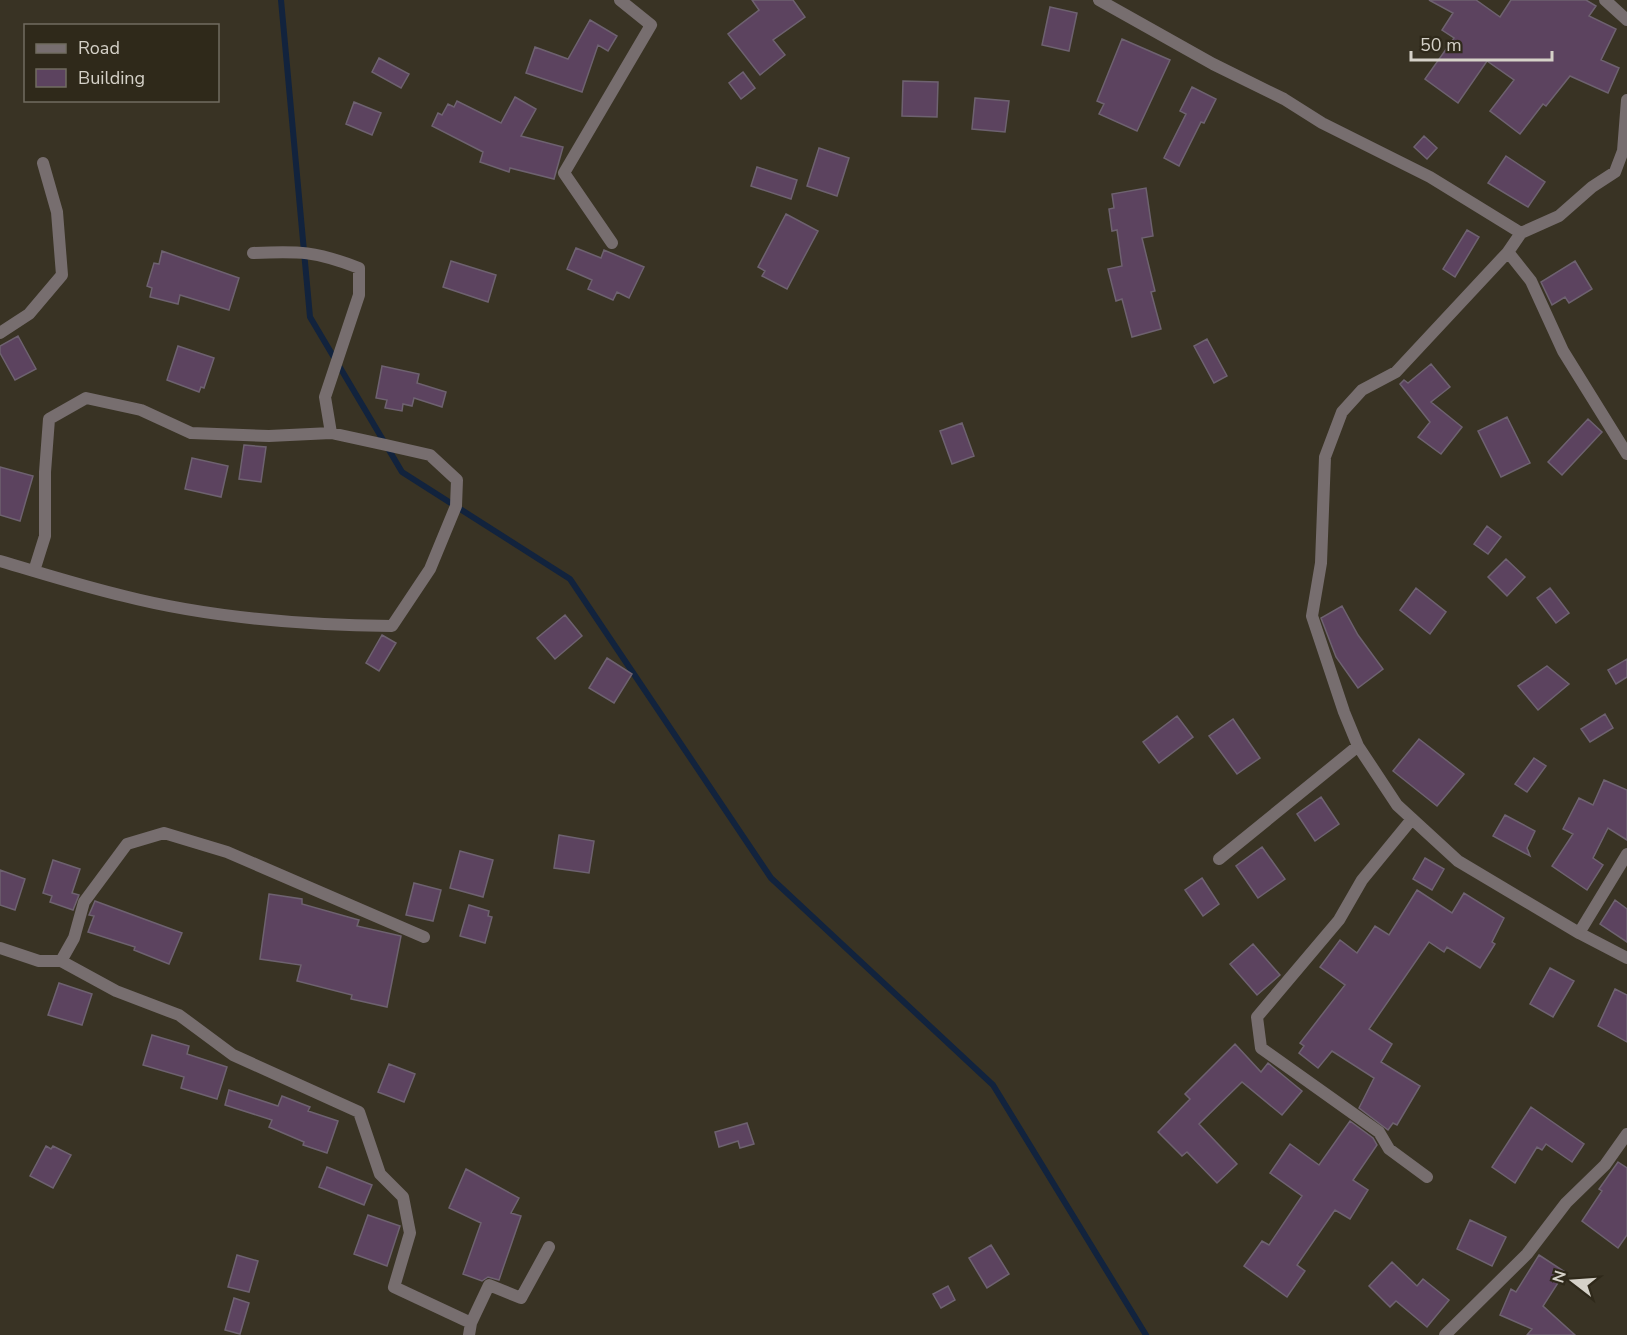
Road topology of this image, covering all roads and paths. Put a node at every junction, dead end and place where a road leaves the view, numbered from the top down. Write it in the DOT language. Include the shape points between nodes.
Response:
graph roads {
  1 [pos="620,0"];
  2 [pos="1099,0"];
  3 [pos="1605,0"];
  4 [pos="1627,20"];
  5 [pos="1627,100"];
  6 [pos="43,163"];
  7 [pos="1521,233"];
  8 [pos="612,243"];
  9 [pos="253,252"];
  10 [pos="1508,252"];
  11 [pos="0,333"];
  12 [pos="331,433"];
  13 [pos="1627,454"];
  14 [pos="0,561"];
  15 [pos="34,571"];
  16 [pos="1358,746"];
  17 [pos="1412,819"];
  18 [pos="1627,854"];
  19 [pos="1219,859"];
  20 [pos="1579,933"];
  21 [pos="424,937"];
  22 [pos="0,948"];
  23 [pos="1627,958"];
  24 [pos="61,961"];
  25 [pos="1627,1134"];
  26 [pos="1427,1177"];
  27 [pos="549,1247"];
  28 [pos="470,1329"];
  29 [pos="1445,1335"];
  1 -- 8 [label="street" via="651,25 564,172"];
  2 -- 7 [label="street" via="1322,123 1430,177"];
  3 -- 4 [label="street"];
  5 -- 7 [label="street" via="1623,151 1615,172 1559,216"];
  6 -- 11 [label="street" via="57,212 63,275 29,314"];
  7 -- 10 [label="street"];
  9 -- 12 [label="street" via="304,251 359,268 359,294 325,398"];
  10 -- 13 [label="street" via="1531,281 1563,351"];
  10 -- 16 [label="street" via="1396,372 1355,397 1342,412 1325,457 1321,563 1312,616"];
  12 -- 15 [label="street" via="191,433 141,410 86,398 50,419 45,536"];
  12 -- 15 [label="street" via="430,455 457,480 456,506 430,569 392,626 328,625 212,612 125,597"];
  14 -- 15 [label="street"];
  16 -- 17 [label="street" via="1397,805"];
  16 -- 19 [label="street"];
  17 -- 20 [label="street" via="1458,861"];
  17 -- 26 [label="street" via="1362,880 1340,920 1257,1017 1261,1048 1379,1132 1389,1149"];
  18 -- 20 [label="street"];
  20 -- 23 [label="street"];
  21 -- 24 [label="street" via="227,852 164,833 127,844 84,902 74,938"];
  22 -- 24 [label="street" via="39,961"];
  24 -- 28 [label="street" via="116,991 179,1015 233,1055 359,1112 380,1174 404,1197 410,1233 394,1287"];
  25 -- 29 [label="street" via="1527,1254"];
  27 -- 28 [label="street" via="521,1298 489,1285"];
}
